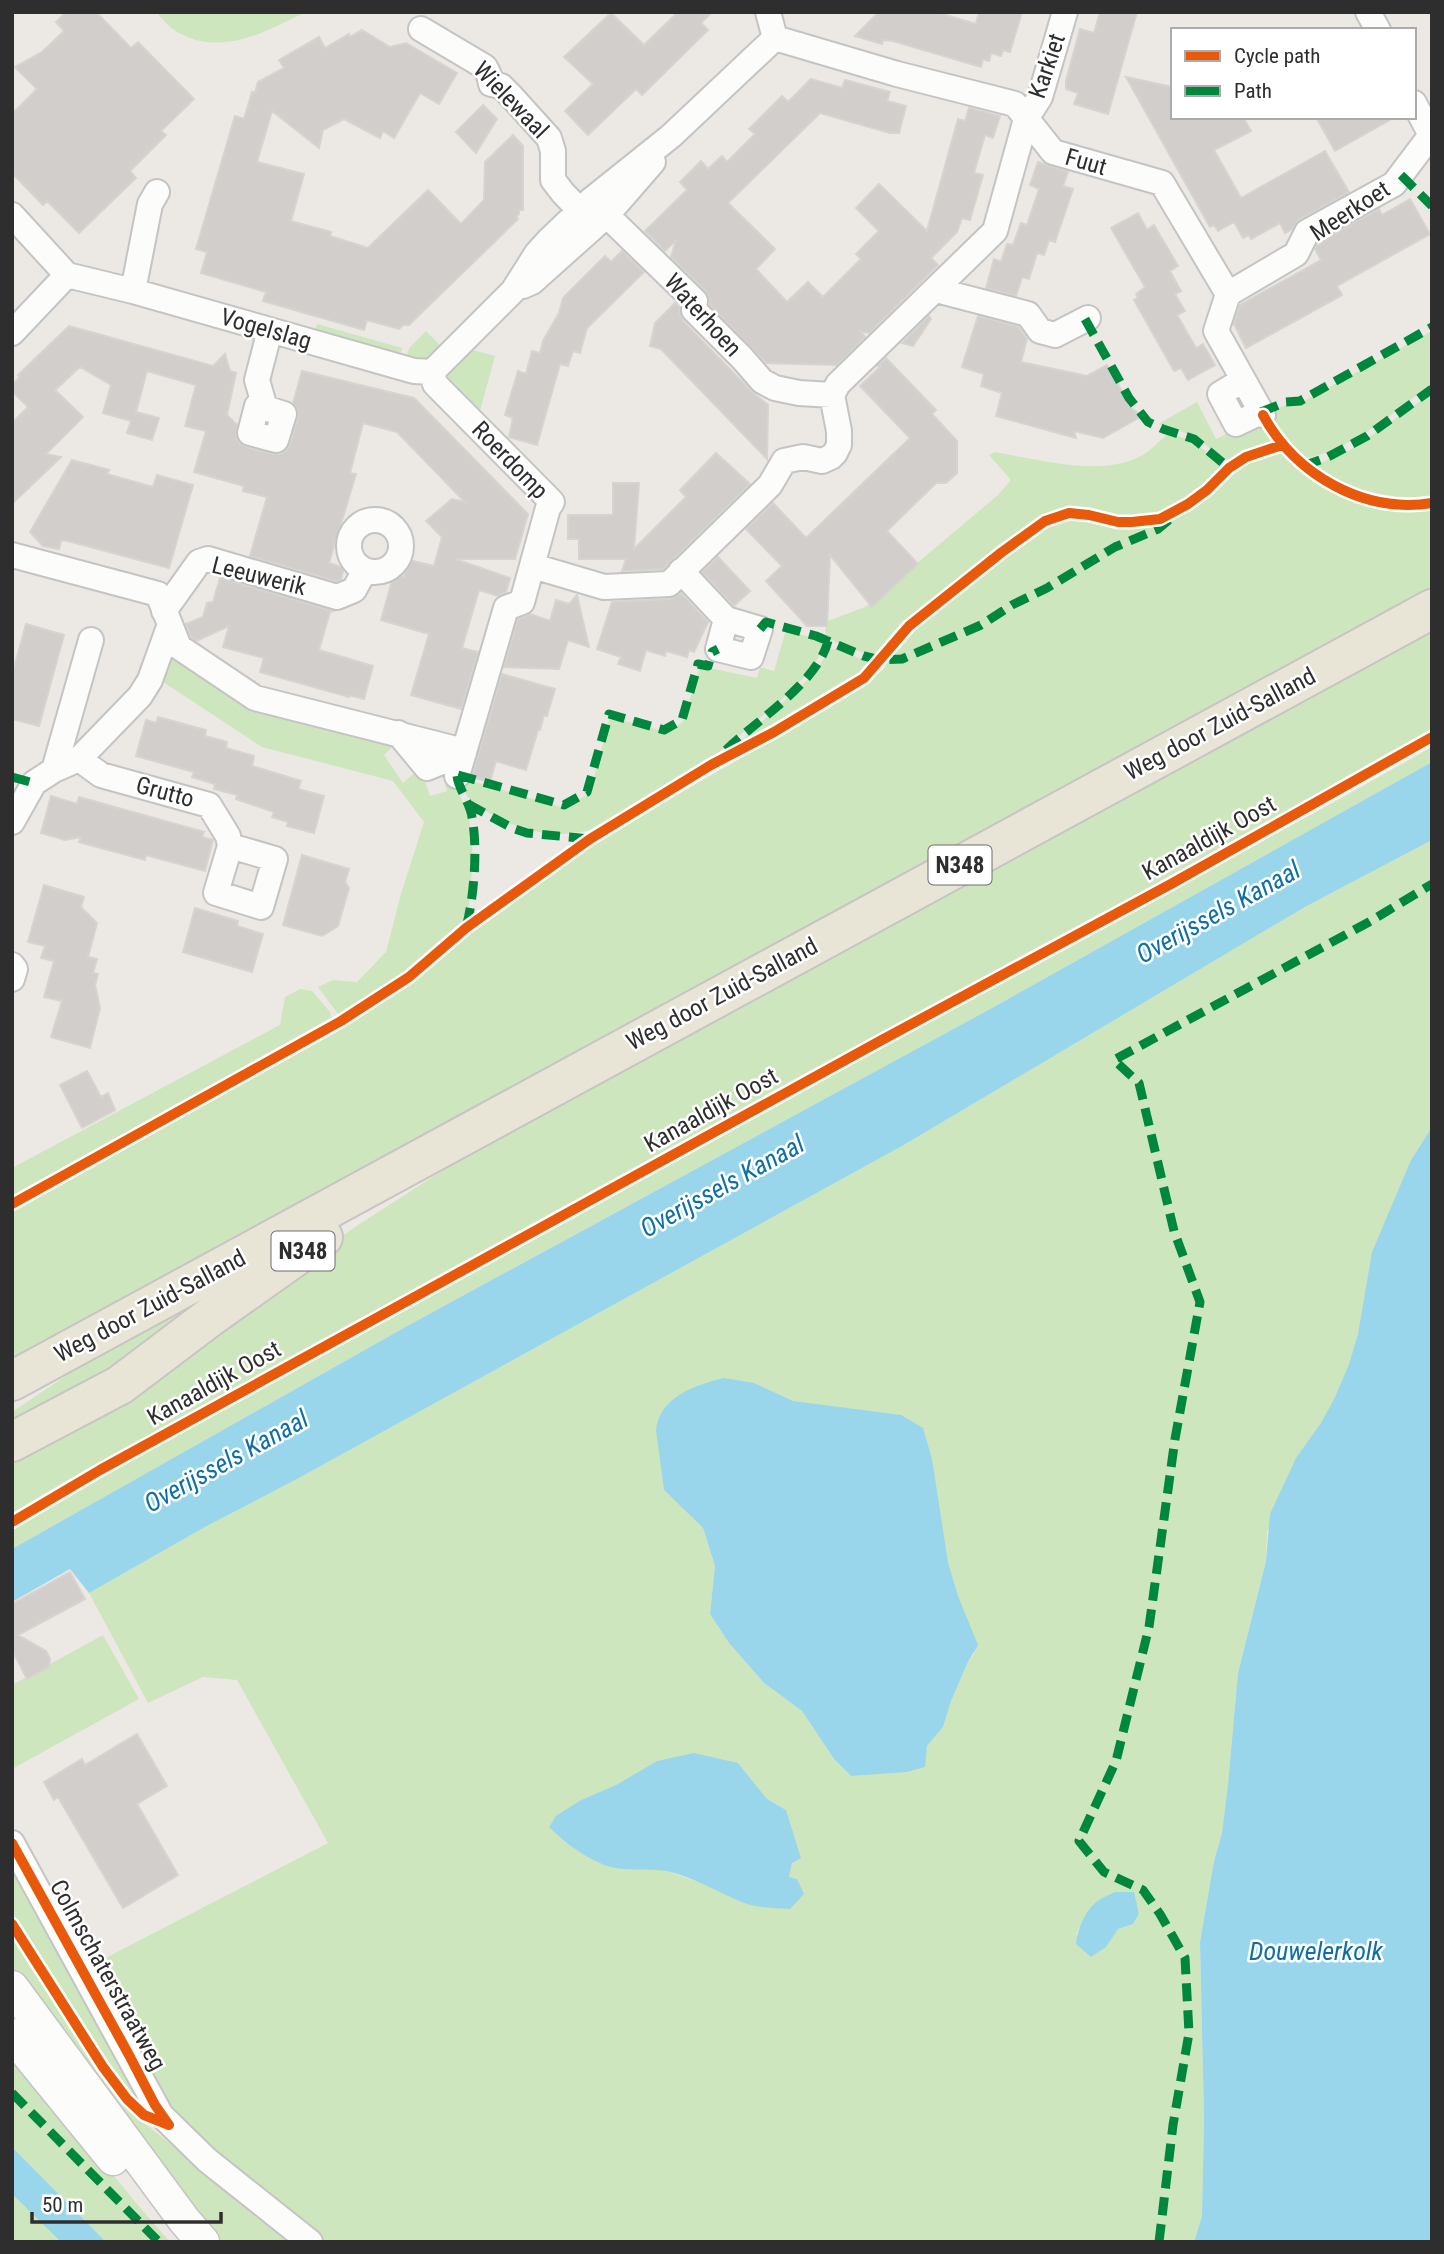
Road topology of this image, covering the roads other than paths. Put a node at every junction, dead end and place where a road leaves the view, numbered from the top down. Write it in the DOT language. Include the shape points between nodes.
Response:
graph roads {
  1 [pos="768,12"];
  2 [pos="1065,12"];
  3 [pos="1368,12"];
  4 [pos="1377,28"];
  5 [pos="421,29"];
  6 [pos="775,37"];
  7 [pos="1416,107"];
  8 [pos="1026,118"];
  9 [pos="157,192"];
  10 [pos="593,213"];
  11 [pos="12,215"];
  12 [pos="957,269"];
  13 [pos="67,275"];
  14 [pos="936,290"];
  15 [pos="133,291"];
  16 [pos="1228,294"];
  17 [pos="974,299"];
  18 [pos="1088,318"];
  19 [pos="270,330"];
  20 [pos="12,333"];
  21 [pos="432,372"];
  22 [pos="832,395"];
  23 [pos="265,408"];
  24 [pos="1262,414"];
  25 [pos="12,555"];
  26 [pos="533,566"];
  27 [pos="365,570"];
  28 [pos="681,571"];
  29 [pos="1432,609"];
  30 [pos="167,617"];
  31 [pos="726,619"];
  32 [pos="91,640"];
  33 [pos="79,759"];
  34 [pos="54,770"];
  35 [pos="12,822"];
  36 [pos="230,846"];
  37 [pos="12,965"];
  38 [pos="12,979"];
  39 [pos="488,1121"];
  40 [pos="12,1381"];
  41 [pos="12,1442"];
  42 [pos="12,1843"];
  43 [pos="12,1987"];
  44 [pos="12,2035"];
  45 [pos="184,2242"];
  46 [pos="203,2242"];
  47 [pos="310,2242"];
  1 -- 6 [label="street"];
  2 -- 8 [label="street, Karkiet" via="1040,97"];
  3 -- 4 [label="street"];
  5 -- 10 [label="street, Wielewaal" via="485,67 491,84 501,86 538,123 553,151 553,180"];
  6 -- 8 [label="street, Fuut" via="1016,104"];
  6 -- 10 [label="street"];
  7 -- 16 [label="street, Meerkoet" via="1431,135 1394,184 1307,232 1296,254"];
  8 -- 12 [label="street" via="995,231"];
  8 -- 16 [label="street, Fuut" via="1052,152 1162,183"];
  9 -- 15 [label="street" via="150,204"];
  10 -- 21 [label="street" via="537,253 513,291"];
  10 -- 22 [label="street, Waterhoen" via="695,301 694,310 762,382 799,393"];
  11 -- 13 [label="street"];
  12 -- 14 [label="street"];
  12 -- 17 [label="street"];
  13 -- 15 [label="street, Vogelslag"];
  13 -- 20 [label="street"];
  14 -- 17 [label="street"];
  14 -- 22 [label="street"];
  15 -- 19 [label="street, Vogelslag"];
  16 -- 24 [label="street" via="1216,331"];
  17 -- 18 [label="street" via="1028,314 1040,331 1055,335"];
  19 -- 21 [label="street, Vogelslag" via="414,371"];
  19 -- 23 [label="street" via="257,380"];
  21 -- 26 [label="street, Roerdomp" via="435,384 552,502"];
  22 -- 28 [label="street" via="839,431 835,453 822,461 803,457 783,461 770,485"];
  25 -- 30 [label="street, Roerdomp" via="158,594"];
  26 -- 28 [label="street" via="604,587 668,584"];
  26 -- 30 [label="street, Roerdomp" via="522,602 506,608 462,760 398,733 255,698 178,647"];
  27 -- 30 [label="street, Leeuwerik" via="354,590 337,597 208,559 199,562"];
  28 -- 31 [label="street"];
  29 -- 39 [label="main road, Weg door Zuid-Salland / N348"];
  30 -- 33 [label="street" via="150,680"];
  32 -- 34 [label="street"];
  33 -- 34 [label="street"];
  33 -- 36 [label="street, Grutto" via="101,775 209,804"];
  34 -- 35 [label="street" via="34,783"];
  37 -- 38 [label="street"];
  39 -- 40 [label="main road, Weg door Zuid-Salland / N348"];
  39 -- 41 [label="main road, N348" via="120,1385"];
  42 -- 47 [label="street, Colmschaterstraatweg" via="161,2115 207,2160"];
  43 -- 46 [label="street"];
  44 -- 45 [label="street"];
}
